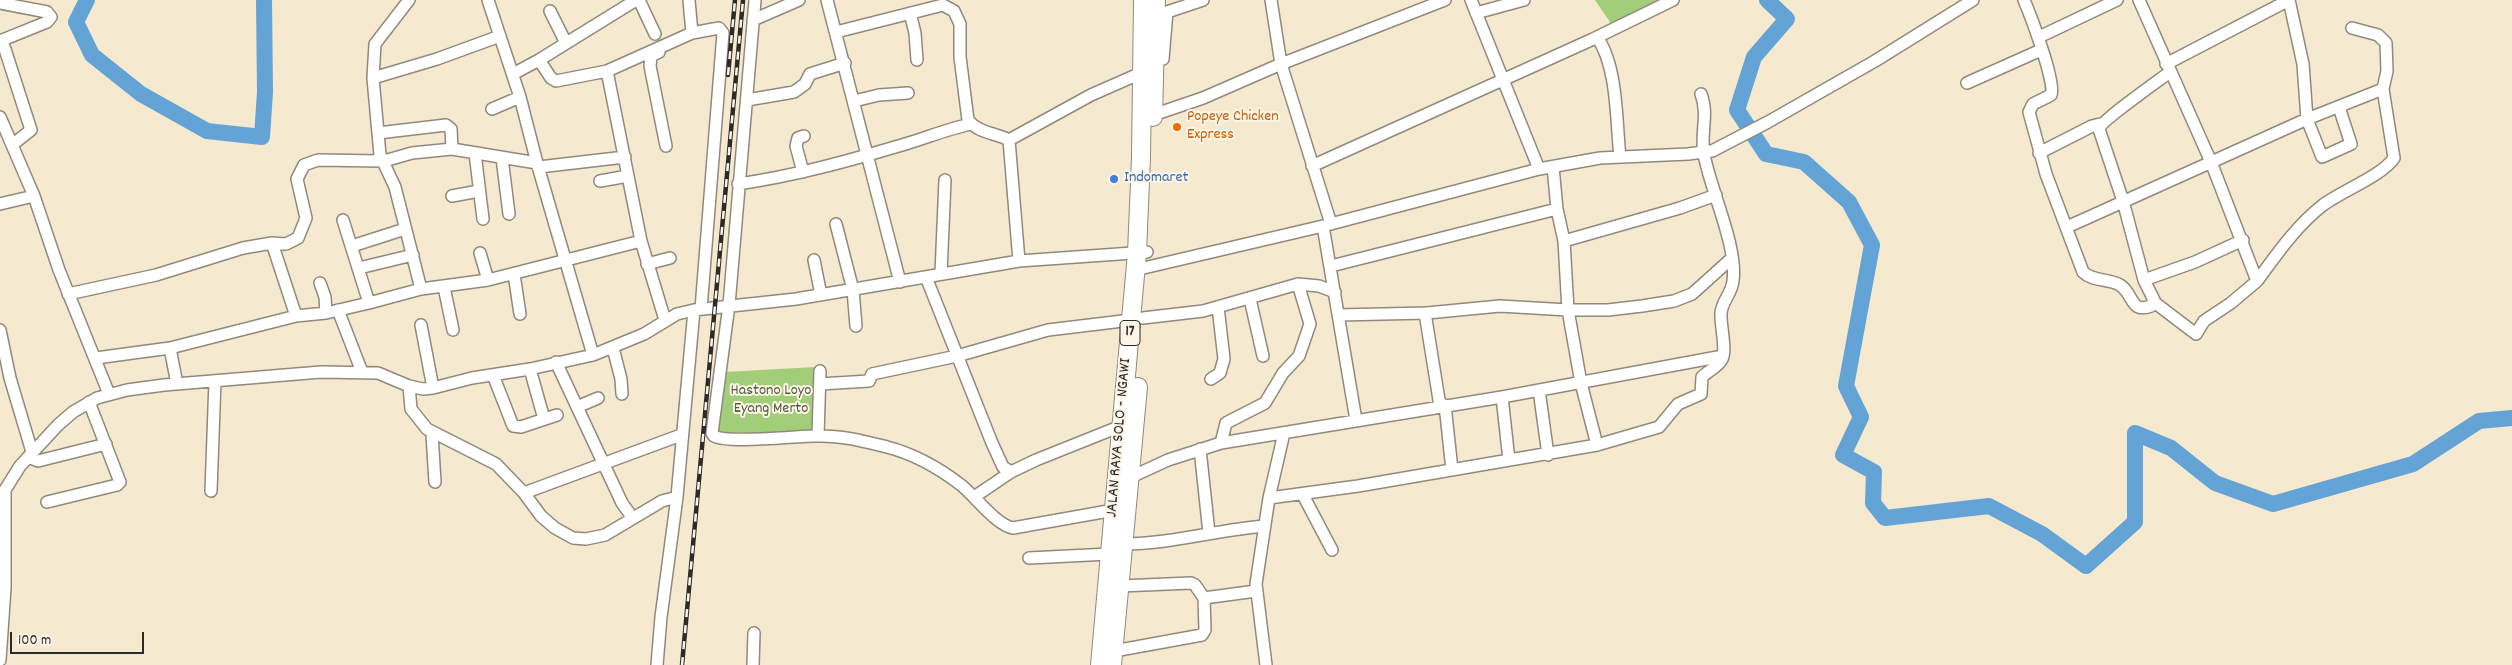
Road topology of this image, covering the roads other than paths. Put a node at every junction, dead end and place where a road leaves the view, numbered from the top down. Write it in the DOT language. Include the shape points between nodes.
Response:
graph roads {
  1 [pos="409,0"];
  2 [pos="488,0"];
  3 [pos="637,0"];
  4 [pos="689,0"];
  5 [pos="755,0"];
  6 [pos="799,0"];
  7 [pos="827,0"];
  8 [pos="1143,0"];
  9 [pos="1156,0"];
  10 [pos="1203,0"];
  11 [pos="1271,0"];
  12 [pos="1445,0"];
  13 [pos="1471,0"];
  14 [pos="1524,0"];
  15 [pos="1673,0"];
  16 [pos="1973,0"];
  17 [pos="2024,0"];
  18 [pos="2117,0"];
  19 [pos="2139,0"];
  20 [pos="2289,0"];
  21 [pos="0,3"];
  22 [pos="928,4"];
  23 [pos="550,11"];
  24 [pos="910,13"];
  25 [pos="1476,13"];
  26 [pos="753,20"];
  27 [pos="2352,28"];
  28 [pos="836,32"];
  29 [pos="655,34"];
  30 [pos="690,34"];
  31 [pos="500,36"];
  32 [pos="2039,37"];
  33 [pos="1597,38"];
  34 [pos="1,41"];
  35 [pos="566,43"];
  36 [pos="2041,50"];
  37 [pos="539,60"];
  38 [pos="917,60"];
  39 [pos="845,63"];
  40 [pos="1281,64"];
  41 [pos="2168,68"];
  42 [pos="607,71"];
  43 [pos="1141,73"];
  44 [pos="513,74"];
  45 [pos="373,78"];
  46 [pos="1503,79"];
  47 [pos="1967,83"];
  48 [pos="2383,89"];
  49 [pos="908,93"];
  50 [pos="1700,94"];
  51 [pos="520,97"];
  52 [pos="747,100"];
  53 [pos="854,101"];
  54 [pos="2339,107"];
  55 [pos="492,109"];
  56 [pos="1156,114"];
  57 [pos="0,117"];
  58 [pos="2307,118"];
  59 [pos="971,124"];
  60 [pos="2100,124"];
  61 [pos="378,133"];
  62 [pos="804,136"];
  63 [pos="1008,140"];
  64 [pos="12,145"];
  65 [pos="666,146"];
  66 [pos="452,149"];
  67 [pos="475,153"];
  68 [pos="1704,153"];
  69 [pos="2039,153"];
  70 [pos="867,155"];
  71 [pos="625,157"];
  72 [pos="1620,157"];
  73 [pos="502,158"];
  74 [pos="383,161"];
  75 [pos="2211,162"];
  76 [pos="538,165"];
  77 [pos="1312,166"];
  78 [pos="1553,167"];
  79 [pos="1539,169"];
  80 [pos="803,172"];
  81 [pos="628,176"];
  82 [pos="945,180"];
  83 [pos="600,181"];
  84 [pos="738,184"];
  85 [pos="479,192"];
  86 [pos="1716,195"];
  87 [pos="34,196"];
  88 [pos="452,196"];
  89 [pos="2123,201"];
  90 [pos="0,204"];
  91 [pos="1557,209"];
  92 [pos="509,214"];
  93 [pos="483,218"];
  94 [pos="343,220"];
  95 [pos="836,224"];
  96 [pos="1327,225"];
  97 [pos="2066,227"];
  98 [pos="405,229"];
  99 [pos="2243,240"];
  100 [pos="641,241"];
  101 [pos="1564,241"];
  102 [pos="272,243"];
  103 [pos="352,246"];
  104 [pos="480,253"];
  105 [pos="413,255"];
  106 [pos="670,258"];
  107 [pos="1732,258"];
  108 [pos="566,259"];
  109 [pos="814,260"];
  110 [pos="1020,261"];
  111 [pos="1141,261"];
  112 [pos="648,264"];
  113 [pos="1330,266"];
  114 [pos="359,268"];
  115 [pos="514,274"];
  116 [pos="941,274"];
  117 [pos="926,277"];
  118 [pos="488,280"];
  119 [pos="2144,280"];
  120 [pos="2257,281"];
  121 [pos="900,282"];
  122 [pos="320,283"];
  123 [pos="1298,284"];
  124 [pos="444,287"];
  125 [pos="421,288"];
  126 [pos="853,290"];
  127 [pos="1335,292"];
  128 [pos="68,294"];
  129 [pos="821,295"];
  130 [pos="1250,299"];
  131 [pos="2154,302"];
  132 [pos="370,303"];
  133 [pos="729,305"];
  134 [pos="1218,307"];
  135 [pos="698,309"];
  136 [pos="338,310"];
  137 [pos="1568,310"];
  138 [pos="326,313"];
  139 [pos="520,314"];
  140 [pos="1425,314"];
  141 [pos="1338,315"];
  142 [pos="296,316"];
  143 [pos="1137,319"];
  144 [pos="665,320"];
  145 [pos="421,325"];
  146 [pos="856,326"];
  147 [pos="0,330"];
  148 [pos="453,330"];
  149 [pos="170,348"];
  150 [pos="612,348"];
  151 [pos="593,355"];
  152 [pos="957,356"];
  153 [pos="1263,356"];
  154 [pos="1723,356"];
  155 [pos="96,358"];
  156 [pos="556,362"];
  157 [pos="530,369"];
  158 [pos="820,371"];
  159 [pos="362,372"];
  160 [pos="493,375"];
  161 [pos="1211,379"];
  162 [pos="214,381"];
  163 [pos="1581,383"];
  164 [pos="178,384"];
  165 [pos="820,384"];
  166 [pos="410,386"];
  167 [pos="433,388"];
  168 [pos="1539,390"];
  169 [pos="109,394"];
  170 [pos="622,394"];
  171 [pos="1502,397"];
  172 [pos="598,398"];
  173 [pos="89,402"];
  174 [pos="1443,406"];
  175 [pos="577,407"];
  176 [pos="557,415"];
  177 [pos="544,419"];
  178 [pos="1356,420"];
  179 [pos="1121,426"];
  180 [pos="1284,432"];
  181 [pos="432,434"];
  182 [pos="681,435"];
  183 [pos="818,436"];
  184 [pos="1221,443"];
  185 [pos="106,444"];
  186 [pos="1596,445"];
  187 [pos="1200,449"];
  188 [pos="30,454"];
  189 [pos="1548,454"];
  190 [pos="1509,460"];
  191 [pos="603,463"];
  192 [pos="1452,470"];
  193 [pos="1011,472"];
  194 [pos="1129,478"];
  195 [pos="435,482"];
  196 [pos="2,485"];
  197 [pos="210,491"];
  198 [pos="524,492"];
  199 [pos="1303,495"];
  200 [pos="974,496"];
  201 [pos="677,498"];
  202 [pos="1269,498"];
  203 [pos="47,502"];
  204 [pos="1114,510"];
  205 [pos="2,513"];
  206 [pos="632,517"];
  207 [pos="1264,526"];
  208 [pos="1209,533"];
  209 [pos="1116,549"];
  210 [pos="1332,550"];
  211 [pos="1029,558"];
  212 [pos="1120,586"];
  213 [pos="1256,591"];
  214 [pos="1204,598"];
  215 [pos="754,633"];
  216 [pos="1113,658"];
  217 [pos="0,660"];
  218 [pos="657,665"];
  219 [pos="753,665"];
  220 [pos="1100,665"];
  221 [pos="1266,665"];
  1 -- 45 [label="street" via="375,44"];
  2 -- 31 [label="street"];
  3 -- 29 [label="street"];
  3 -- 35 [label="street"];
  4 -- 30 [label="street"];
  5 -- 26 [label="street"];
  6 -- 26 [label="street"];
  7 -- 28 [label="street"];
  8 -- 43 [label="highway, JALAN RAYA SOLO - NGAWI / 17"];
  9 -- 56 [label="highway, JALAN RAYA SOLO - NGAWI / 17"];
  10 -- 56 [label="street" via="1167,12"];
  11 -- 40 [label="street"];
  12 -- 40 [label="street"];
  13 -- 25 [label="street"];
  14 -- 25 [label="street"];
  15 -- 33 [label="street"];
  16 -- 68 [label="street" via="1921,34 1758,127"];
  17 -- 32 [label="street"];
  18 -- 32 [label="street"];
  19 -- 41 [label="street"];
  20 -- 41 [label="street"];
  20 -- 58 [label="street" via="2303,64"];
  21 -- 34 [label="street" via="47,12 51,17 47,22"];
  22 -- 24 [label="street"];
  22 -- 59 [label="street" via="949,7 960,24 966,114"];
  23 -- 35 [label="street"];
  24 -- 28 [label="street"];
  24 -- 38 [label="street"];
  25 -- 46 [label="street"];
  26 -- 52 [label="street"];
  27 -- 48 [label="street" via="2378,35 2386,43 2387,71"];
  28 -- 39 [label="street"];
  30 -- 42 [label="street"];
  30 -- 65 [label="street" via="685,43 653,54 650,59"];
  30 -- 135 [label="street" via="718,28 723,33"];
  31 -- 44 [label="street"];
  31 -- 45 [label="street"];
  32 -- 36 [label="street"];
  33 -- 46 [label="street"];
  33 -- 72 [label="street" via="1605,53 1613,86"];
  34 -- 64 [label="street" via="31,130"];
  35 -- 37 [label="street"];
  36 -- 47 [label="street"];
  36 -- 69 [label="street" via="2053,90 2051,96 2029,109"];
  37 -- 42 [label="street" via="556,81"];
  37 -- 44 [label="street"];
  39 -- 52 [label="street" via="810,74 805,84 794,92"];
  39 -- 53 [label="street"];
  40 -- 56 [label="street"];
  40 -- 77 [label="street"];
  41 -- 60 [label="street"];
  41 -- 75 [label="street"];
  42 -- 71 [label="street"];
  43 -- 63 [label="street" via="1083,99"];
  43 -- 111 [label="highway, JALAN RAYA SOLO - NGAWI / 17"];
  44 -- 51 [label="street"];
  45 -- 61 [label="street"];
  46 -- 77 [label="street"];
  46 -- 79 [label="street"];
  48 -- 54 [label="street"];
  48 -- 120 [label="street" via="2394,158 2384,168 2311,215"];
  49 -- 53 [label="street" via="880,94"];
  50 -- 68 [label="street" via="1706,112"];
  51 -- 55 [label="street"];
  51 -- 76 [label="street"];
  52 -- 84 [label="street"];
  53 -- 70 [label="street"];
  54 -- 58 [label="street"];
  54 -- 58 [label="street" via="2351,144 2327,156 2322,157"];
  56 -- 111 [label="highway, JALAN RAYA SOLO - NGAWI / 17"];
  57 -- 64 [label="street"];
  58 -- 75 [label="street"];
  59 -- 63 [label="street"];
  59 -- 70 [label="street"];
  60 -- 69 [label="street"];
  60 -- 89 [label="street" via="2100,135"];
  61 -- 66 [label="street" via="446,124 451,129"];
  61 -- 74 [label="street"];
  62 -- 80 [label="street" via="798,138 796,146"];
  63 -- 110 [label="street"];
  64 -- 87 [label="street"];
  66 -- 67 [label="street"];
  66 -- 74 [label="street" via="412,153"];
  67 -- 73 [label="street"];
  67 -- 85 [label="street"];
  68 -- 72 [label="street"];
  68 -- 86 [label="street"];
  69 -- 97 [label="street"];
  70 -- 80 [label="street"];
  70 -- 121 [label="street"];
  71 -- 76 [label="street"];
  71 -- 81 [label="street"];
  72 -- 78 [label="street"];
  73 -- 76 [label="street"];
  73 -- 92 [label="street"];
  74 -- 98 [label="street" via="395,187"];
  74 -- 102 [label="street" via="318,160 304,165 297,179 306,218 303,230 298,238 286,244"];
  75 -- 89 [label="street"];
  75 -- 99 [label="street"];
  76 -- 108 [label="street"];
  77 -- 96 [label="street"];
  78 -- 79 [label="street"];
  78 -- 91 [label="street"];
  79 -- 96 [label="street"];
  80 -- 84 [label="street"];
  81 -- 83 [label="street"];
  81 -- 100 [label="street"];
  82 -- 116 [label="street"];
  84 -- 133 [label="street"];
  85 -- 88 [label="street"];
  85 -- 93 [label="street"];
  86 -- 101 [label="street"];
  86 -- 107 [label="street"];
  87 -- 90 [label="street"];
  87 -- 128 [label="street"];
  89 -- 97 [label="street"];
  89 -- 119 [label="street"];
  91 -- 101 [label="street"];
  91 -- 113 [label="street"];
  94 -- 103 [label="street"];
  95 -- 126 [label="street"];
  96 -- 111 [label="street"];
  96 -- 113 [label="street"];
  97 -- 131 [label="street" via="2087,276 2118,284 2138,309"];
  98 -- 103 [label="street"];
  98 -- 105 [label="street"];
  99 -- 119 [label="street"];
  99 -- 120 [label="street"];
  100 -- 108 [label="street"];
  100 -- 112 [label="street"];
  101 -- 137 [label="street"];
  102 -- 128 [label="street" via="243,248 156,275"];
  102 -- 142 [label="street"];
  103 -- 114 [label="street"];
  104 -- 118 [label="street"];
  105 -- 114 [label="street"];
  105 -- 125 [label="street"];
  106 -- 112 [label="street"];
  107 -- 137 [label="street" via="1686,298 1608,310"];
  107 -- 154 [label="street" via="1734,281 1721,314"];
  108 -- 115 [label="street"];
  108 -- 151 [label="street"];
  109 -- 129 [label="street"];
  110 -- 111 [label="street"];
  110 -- 116 [label="street"];
  111 -- 143 [label="highway, JALAN RAYA SOLO - NGAWI / 17"];
  112 -- 144 [label="street"];
  113 -- 127 [label="street"];
  114 -- 132 [label="street"];
  115 -- 118 [label="street"];
  115 -- 139 [label="street"];
  116 -- 117 [label="street"];
  117 -- 121 [label="street"];
  117 -- 152 [label="street"];
  118 -- 124 [label="street"];
  119 -- 131 [label="street"];
  120 -- 131 [label="street" via="2204,321 2196,334"];
  121 -- 126 [label="street"];
  122 -- 138 [label="street"];
  123 -- 127 [label="street"];
  123 -- 130 [label="street"];
  123 -- 184 [label="street" via="1310,324 1299,356 1283,373 1265,403 1226,423"];
  124 -- 125 [label="street"];
  124 -- 148 [label="street"];
  125 -- 132 [label="street"];
  126 -- 129 [label="street"];
  126 -- 146 [label="street"];
  127 -- 141 [label="street"];
  128 -- 155 [label="street"];
  129 -- 133 [label="street"];
  130 -- 134 [label="street"];
  130 -- 153 [label="street"];
  132 -- 136 [label="street"];
  133 -- 135 [label="street"];
  133 -- 183 [label="street" via="714,436 750,439"];
  134 -- 143 [label="street"];
  134 -- 161 [label="street" via="1224,359 1220,373"];
  135 -- 144 [label="street"];
  135 -- 182 [label="street"];
  136 -- 138 [label="street"];
  136 -- 159 [label="street"];
  137 -- 140 [label="street" via="1500,306"];
  137 -- 163 [label="street"];
  138 -- 142 [label="street"];
  140 -- 141 [label="street"];
  140 -- 174 [label="street"];
  141 -- 178 [label="street"];
  142 -- 149 [label="street"];
  143 -- 152 [label="street" via="1048,330"];
  143 -- 179 [label="highway, JALAN RAYA SOLO - NGAWI / 17"];
  143 -- 194 [label="highway, JALAN RAYA SOLO - NGAWI / 17"];
  144 -- 150 [label="street" via="644,334"];
  145 -- 167 [label="street"];
  147 -- 188 [label="street"];
  149 -- 155 [label="street"];
  149 -- 164 [label="street"];
  150 -- 151 [label="street"];
  150 -- 170 [label="street"];
  151 -- 156 [label="street"];
  152 -- 165 [label="street" via="872,374 869,381"];
  152 -- 193 [label="street" via="1000,462"];
  154 -- 163 [label="street"];
  154 -- 186 [label="street" via="1702,377 1701,394 1678,404 1662,425"];
  155 -- 169 [label="street"];
  156 -- 157 [label="street"];
  156 -- 175 [label="street"];
  157 -- 160 [label="street"];
  157 -- 177 [label="street"];
  158 -- 165 [label="street"];
  159 -- 162 [label="street"];
  159 -- 166 [label="street" via="378,373"];
  160 -- 167 [label="street"];
  160 -- 177 [label="street" via="513,426 521,428"];
  162 -- 164 [label="street"];
  162 -- 197 [label="street"];
  163 -- 168 [label="street"];
  163 -- 186 [label="street"];
  164 -- 169 [label="street"];
  165 -- 183 [label="street"];
  166 -- 167 [label="street"];
  166 -- 181 [label="street" via="411,409"];
  168 -- 171 [label="street"];
  168 -- 189 [label="street"];
  169 -- 173 [label="street"];
  171 -- 174 [label="street"];
  171 -- 190 [label="street"];
  172 -- 175 [label="street"];
  173 -- 185 [label="street"];
  173 -- 188 [label="street" via="64,419"];
  174 -- 178 [label="street"];
  174 -- 192 [label="street"];
  175 -- 191 [label="street"];
  176 -- 177 [label="street"];
  178 -- 180 [label="street"];
  179 -- 193 [label="street"];
  179 -- 204 [label="highway, JALAN RAYA SOLO - NGAWI / 17"];
  180 -- 184 [label="street"];
  180 -- 202 [label="street"];
  181 -- 195 [label="street"];
  181 -- 198 [label="street" via="453,440 496,464"];
  182 -- 191 [label="street"];
  182 -- 201 [label="street"];
  183 -- 200 [label="street" via="848,438 905,453 936,468"];
  184 -- 187 [label="street"];
  185 -- 188 [label="street" via="38,461"];
  185 -- 203 [label="street" via="120,482 117,485"];
  186 -- 189 [label="street"];
  187 -- 194 [label="street"];
  187 -- 208 [label="street"];
  188 -- 196 [label="street"];
  189 -- 190 [label="street"];
  190 -- 192 [label="street"];
  191 -- 198 [label="street"];
  191 -- 206 [label="street" via="622,504"];
  192 -- 199 [label="street"];
  193 -- 200 [label="street"];
  194 -- 209 [label="highway, JALAN RAYA SOLO - NGAWI / 17"];
  196 -- 205 [label="street"];
  198 -- 206 [label="street" via="541,516 573,538 604,535"];
  199 -- 202 [label="street"];
  199 -- 210 [label="street"];
  200 -- 204 [label="street" via="1000,522 1013,528"];
  201 -- 206 [label="street" via="662,501"];
  201 -- 218 [label="street"];
  202 -- 207 [label="street"];
  204 -- 209 [label="highway, JALAN RAYA SOLO - NGAWI / 17"];
  205 -- 217 [label="street" via="4,588"];
  207 -- 208 [label="street"];
  207 -- 213 [label="street"];
  208 -- 209 [label="street"];
  209 -- 211 [label="street"];
  209 -- 212 [label="highway, JALAN RAYA SOLO - NGAWI / 17"];
  209 -- 220 [label="highway, JALAN RAYA SOLO - NGAWI / 17"];
  212 -- 214 [label="street" via="1191,584"];
  212 -- 216 [label="highway, JALAN RAYA SOLO - NGAWI / 17"];
  213 -- 214 [label="street"];
  213 -- 221 [label="street"];
  214 -- 216 [label="street" via="1205,630 1202,635"];
  215 -- 219 [label="street"];
}
